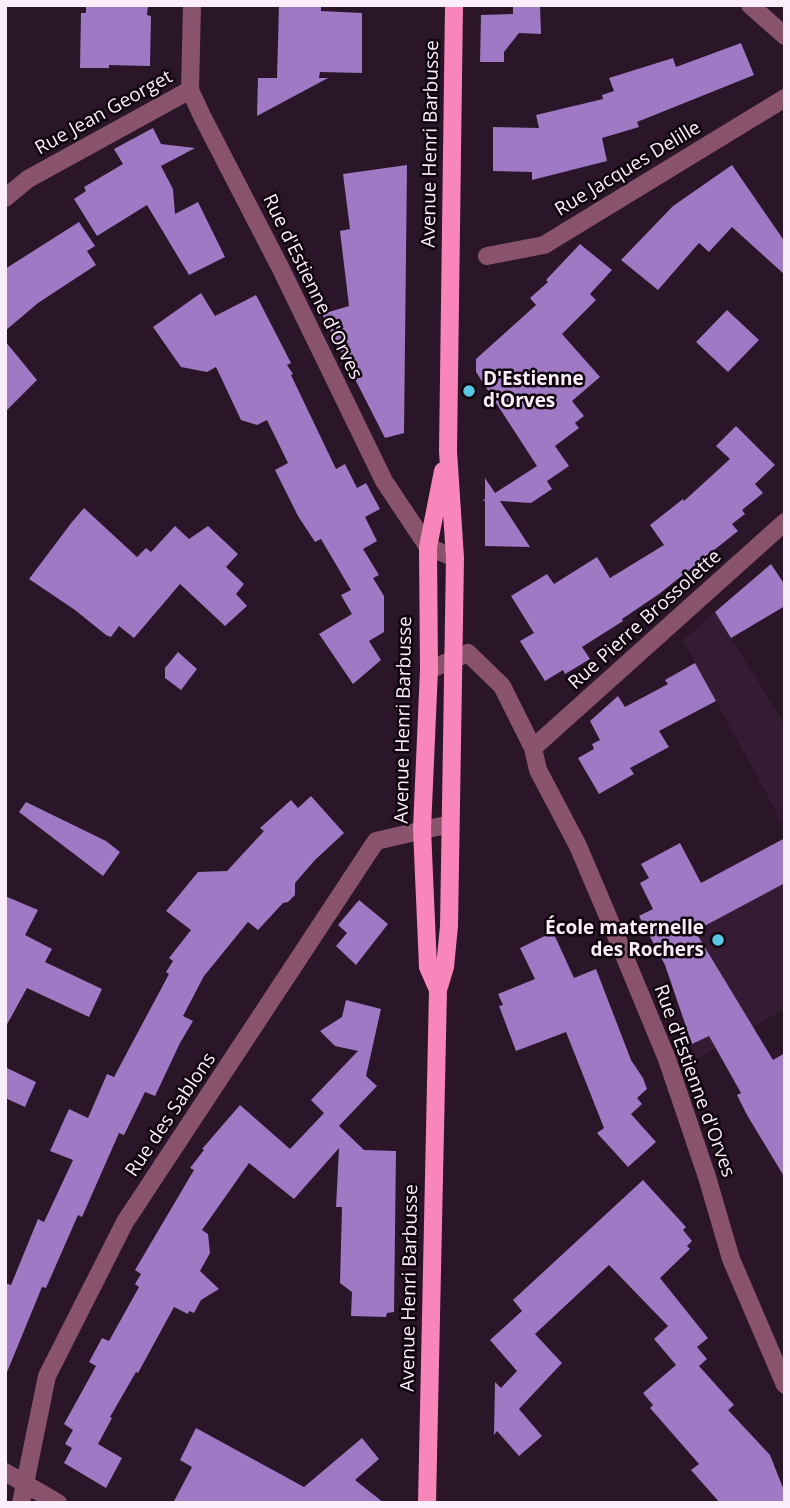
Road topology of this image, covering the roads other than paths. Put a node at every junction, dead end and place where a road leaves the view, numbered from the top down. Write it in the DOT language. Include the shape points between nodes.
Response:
graph roads {
  1 [pos="192,5"];
  2 [pos="454,5"];
  3 [pos="750,5"];
  4 [pos="785,36"];
  5 [pos="190,90"];
  6 [pos="785,98"];
  7 [pos="5,198"];
  8 [pos="486,256"];
  9 [pos="448,451"];
  10 [pos="785,522"];
  11 [pos="428,547"];
  12 [pos="455,558"];
  13 [pos="453,658"];
  14 [pos="429,670"];
  15 [pos="534,748"];
  16 [pos="450,824"];
  17 [pos="422,829"];
  18 [pos="438,990"];
  19 [pos="785,1385"];
  20 [pos="5,1472"];
  21 [pos="24,1483"];
  22 [pos="21,1503"];
  23 [pos="58,1503"];
  24 [pos="426,1503"];
  1 -- 5 [label="street, Rue d'Estienne d'Orves"];
  2 -- 9 [label="main road, Avenue Henri Barbusse"];
  3 -- 4 [label="street"];
  5 -- 7 [label="street, Rue Jean Georget" via="28,179"];
  5 -- 11 [label="street, Rue d'Estienne d'Orves" via="384,481"];
  6 -- 8 [label="street, Rue Jacques Delille" via="544,245"];
  9 -- 11 [label="main road, Avenue Henri Barbusse"];
  9 -- 12 [label="main road, Avenue Henri Barbusse"];
  10 -- 15 [label="street, Rue Pierre Brossolette"];
  11 -- 12 [label="street"];
  11 -- 14 [label="main road, Avenue Henri Barbusse"];
  12 -- 13 [label="main road, Avenue Henri Barbusse"];
  13 -- 14 [label="street"];
  13 -- 15 [label="street, Rue d'Estienne d'Orves" via="468,653 502,687"];
  13 -- 16 [label="main road, Avenue Henri Barbusse"];
  14 -- 17 [label="main road, Avenue Henri Barbusse"];
  15 -- 19 [label="street, Rue d'Estienne d'Orves" via="538,770 578,846 667,1059 731,1259"];
  16 -- 17 [label="street, Rue des Sablons"];
  16 -- 18 [label="main road, Avenue Henri Barbusse" via="449,926"];
  17 -- 18 [label="main road, Avenue Henri Barbusse" via="428,967"];
  17 -- 21 [label="street, Rue des Sablons" via="376,841 125,1222 47,1376"];
  18 -- 24 [label="main road, Avenue Henri Barbusse"];
  20 -- 21 [label="street"];
  21 -- 22 [label="street, Rue des Sablons"];
  21 -- 23 [label="street"];
}
